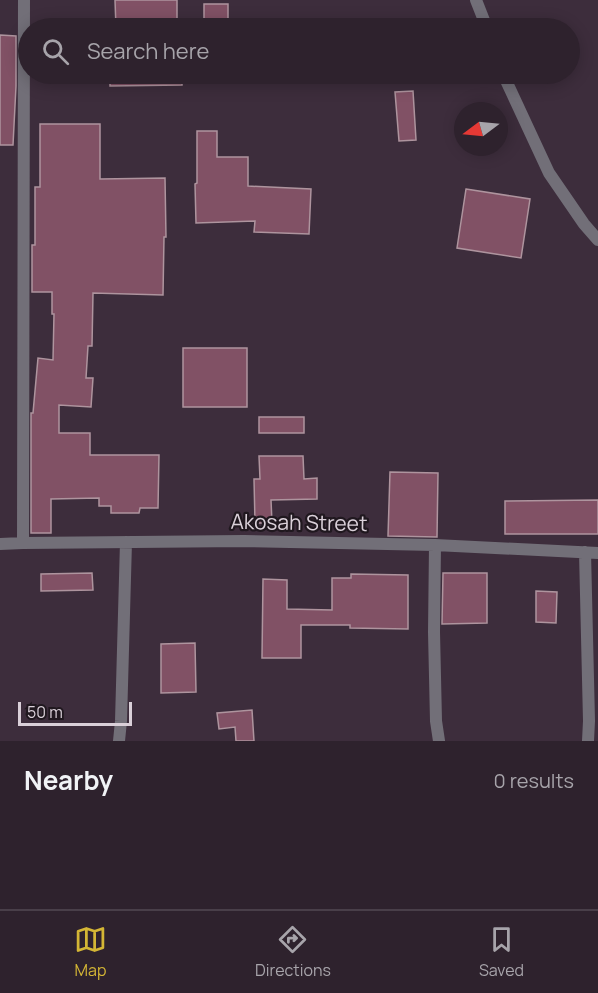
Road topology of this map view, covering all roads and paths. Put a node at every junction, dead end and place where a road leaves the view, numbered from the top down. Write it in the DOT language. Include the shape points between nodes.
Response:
graph roads {
  1 [pos="24,0"];
  2 [pos="476,0"];
  3 [pos="24,18"];
  4 [pos="483,18"];
  5 [pos="24,84"];
  6 [pos="508,84"];
  7 [pos="598,240"];
  8 [pos="126,542"];
  9 [pos="23,543"];
  10 [pos="0,544"];
  11 [pos="435,545"];
  12 [pos="592,552"];
  13 [pos="119,741"];
  14 [pos="439,741"];
  15 [pos="588,741"];
  1 -- 3 [label="street"];
  2 -- 4 [label="street"];
  5 -- 9 [label="street"];
  6 -- 7 [label="street" via="549,173"];
  8 -- 9 [label="street, Akosah Street"];
  8 -- 11 [label="street, Akosah Street"];
  8 -- 13 [label="street"];
  9 -- 10 [label="street, Akosah Street"];
  11 -- 12 [label="street, Akosah Street"];
  11 -- 14 [label="street" via="435,721"];
  12 -- 15 [label="street"];
}
